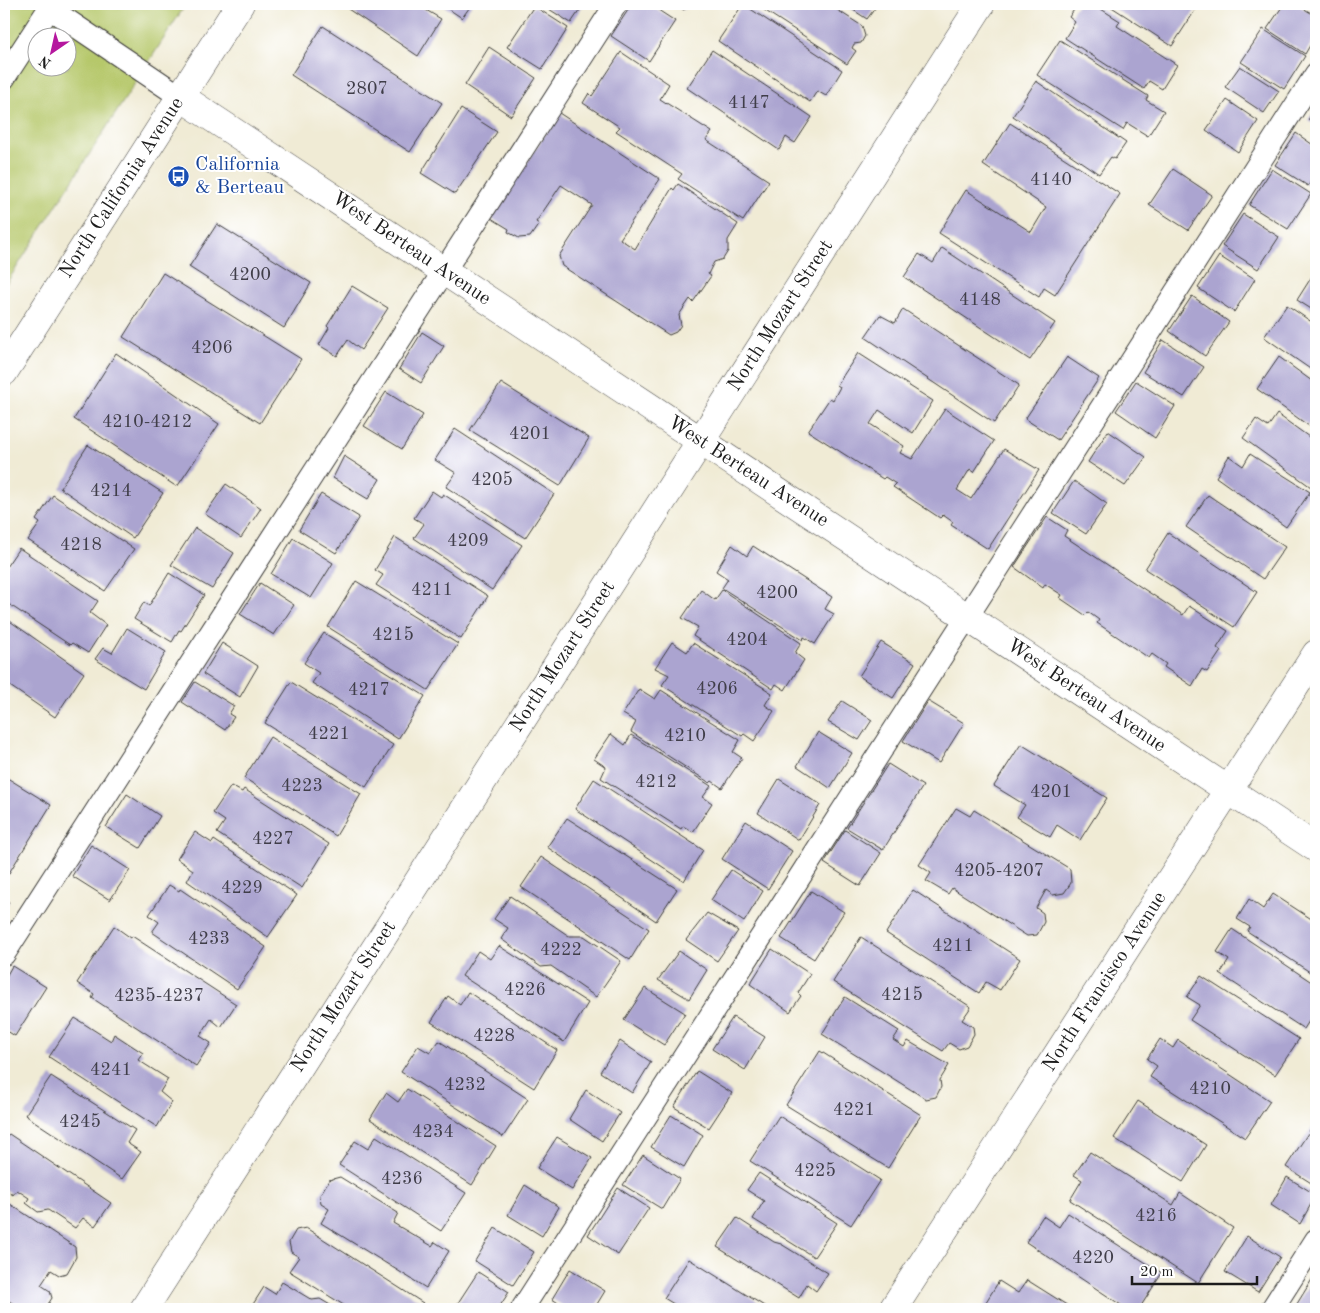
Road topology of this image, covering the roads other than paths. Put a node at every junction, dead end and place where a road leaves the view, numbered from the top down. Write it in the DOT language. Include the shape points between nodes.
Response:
graph roads {
  1 [pos="240,4"];
  2 [pos="616,4"];
  3 [pos="982,4"];
  4 [pos="50,6"];
  5 [pos="1316,74"];
  6 [pos="4,78"];
  7 [pos="181,97"];
  8 [pos="444,271"];
  9 [pos="4,372"];
  10 [pos="701,441"];
  11 [pos="967,617"];
  12 [pos="1316,654"];
  13 [pos="1228,790"];
  14 [pos="1316,848"];
  15 [pos="4,954"];
  16 [pos="1316,1240"];
  17 [pos="144,1309"];
  18 [pos="522,1309"];
  19 [pos="893,1309"];
  20 [pos="1272,1309"];
  1 -- 7 [label="street, North California Avenue"];
  2 -- 8 [label="lane"];
  3 -- 10 [label="street, North Mozart Street"];
  4 -- 6 [label="lane"];
  4 -- 7 [label="lane"];
  5 -- 11 [label="lane"];
  7 -- 8 [label="street, West Berteau Avenue"];
  7 -- 9 [label="street, North California Avenue"];
  8 -- 10 [label="street, West Berteau Avenue"];
  8 -- 15 [label="lane"];
  10 -- 11 [label="street, West Berteau Avenue"];
  10 -- 17 [label="street, North Mozart Street"];
  11 -- 13 [label="street, West Berteau Avenue"];
  11 -- 18 [label="lane"];
  12 -- 13 [label="street, North Francisco Avenue"];
  13 -- 14 [label="street, West Berteau Avenue"];
  13 -- 19 [label="street, North Francisco Avenue"];
  16 -- 20 [label="lane"];
}
